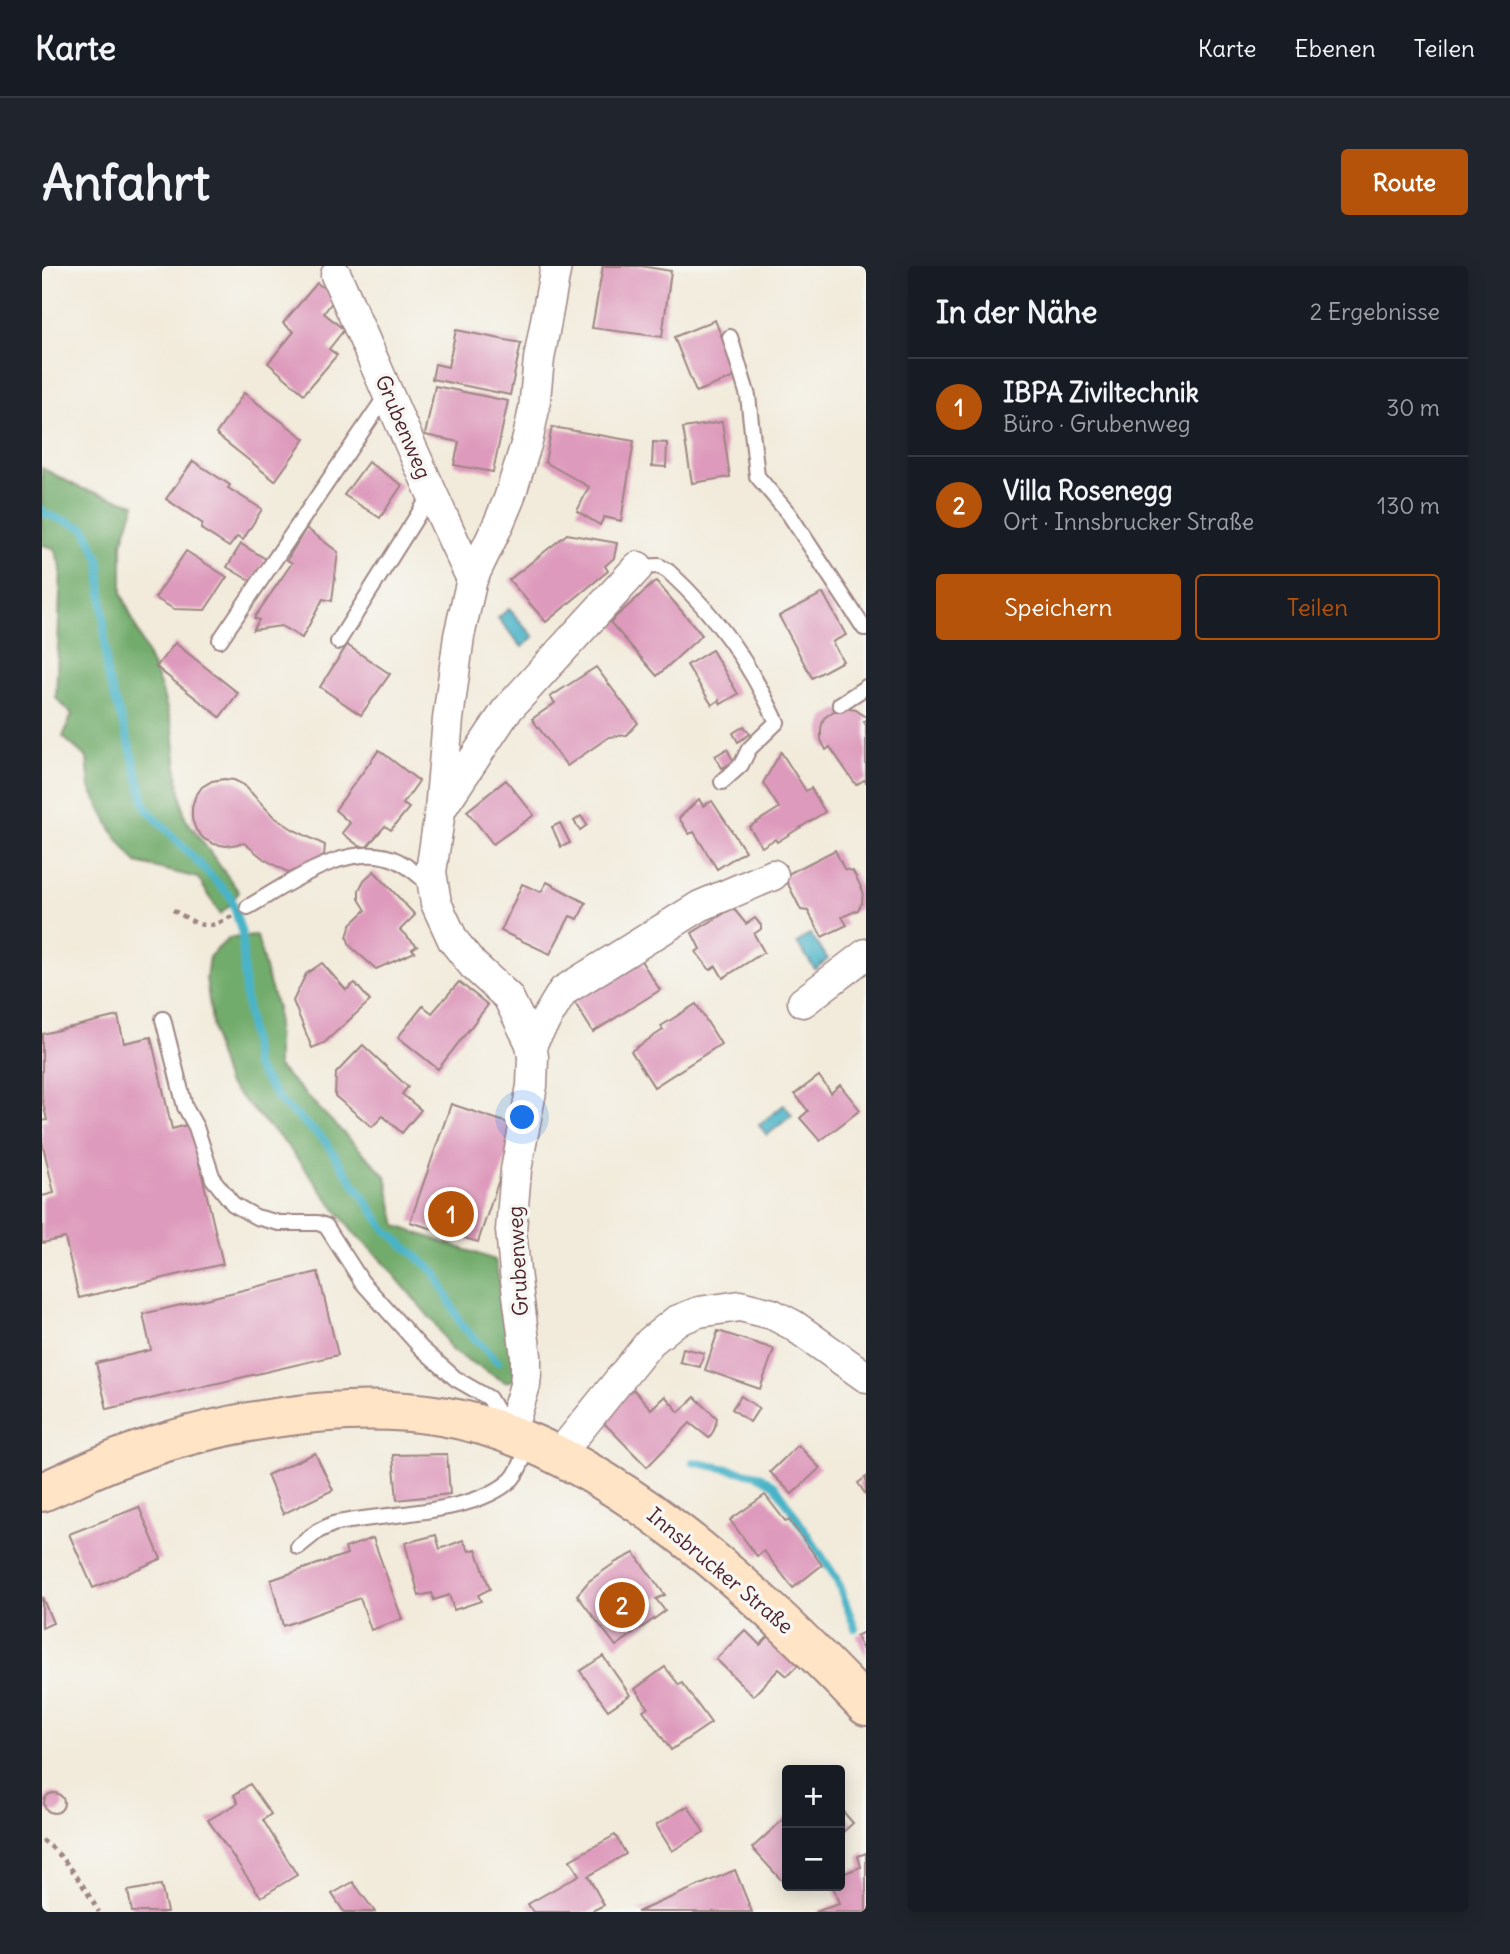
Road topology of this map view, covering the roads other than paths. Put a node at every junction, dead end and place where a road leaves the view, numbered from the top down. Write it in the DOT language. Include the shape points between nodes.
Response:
graph roads {
  1 [pos="556,266"];
  2 [pos="336,275"];
  3 [pos="730,337"];
  4 [pos="388,392"];
  5 [pos="431,494"];
  6 [pos="638,567"];
  7 [pos="472,579"];
  8 [pos="866,628"];
  9 [pos="220,640"];
  10 [pos="338,642"];
  11 [pos="866,687"];
  12 [pos="840,704"];
  13 [pos="722,782"];
  14 [pos="440,811"];
  15 [pos="773,875"];
  16 [pos="433,887"];
  17 [pos="248,907"];
  18 [pos="866,954"];
  19 [pos="803,1002"];
  20 [pos="163,1019"];
  21 [pos="531,1044"];
  22 [pos="866,1377"];
  23 [pos="533,1445"];
  24 [pos="42,1492"];
  25 [pos="298,1546"];
  26 [pos="866,1706"];
  1 -- 7 [label="street, Grubenweg" via="528,438 509,499"];
  2 -- 4 [label="street, Grubenweg"];
  3 -- 8 [label="lane" via="748,396 757,476 789,514"];
  4 -- 5 [label="street, Grubenweg"];
  4 -- 9 [label="lane"];
  5 -- 7 [label="street, Grubenweg"];
  5 -- 10 [label="lane"];
  6 -- 13 [label="lane" via="668,570 714,617 749,668 777,722"];
  6 -- 14 [label="street, Grubenweg" via="506,710"];
  7 -- 14 [label="street, Grubenweg" via="459,636"];
  11 -- 12 [label="lane"];
  14 -- 16 [label="street, Grubenweg"];
  15 -- 21 [label="street" via="700,906 563,991"];
  16 -- 17 [label="lane" via="398,861 358,856 317,869"];
  16 -- 21 [label="street, Grubenweg" via="453,940 508,997"];
  18 -- 19 [label="street"];
  20 -- 23 [label="lane" via="186,1107 213,1179 233,1205 279,1223 326,1226 362,1282 421,1348 456,1379 489,1398"];
  21 -- 23 [label="street, Grubenweg" via="532,1086 516,1170 511,1230"];
  22 -- 23 [label="street" via="772,1314 740,1306 699,1312 676,1321"];
  23 -- 24 [label="main road, Innsbrucker Straße" via="443,1416 329,1412 247,1423 178,1440 121,1458"];
  23 -- 25 [label="lane" via="517,1472 482,1497 449,1507 333,1524"];
  23 -- 26 [label="main road, Innsbrucker Straße" via="655,1515 765,1605"];
}
